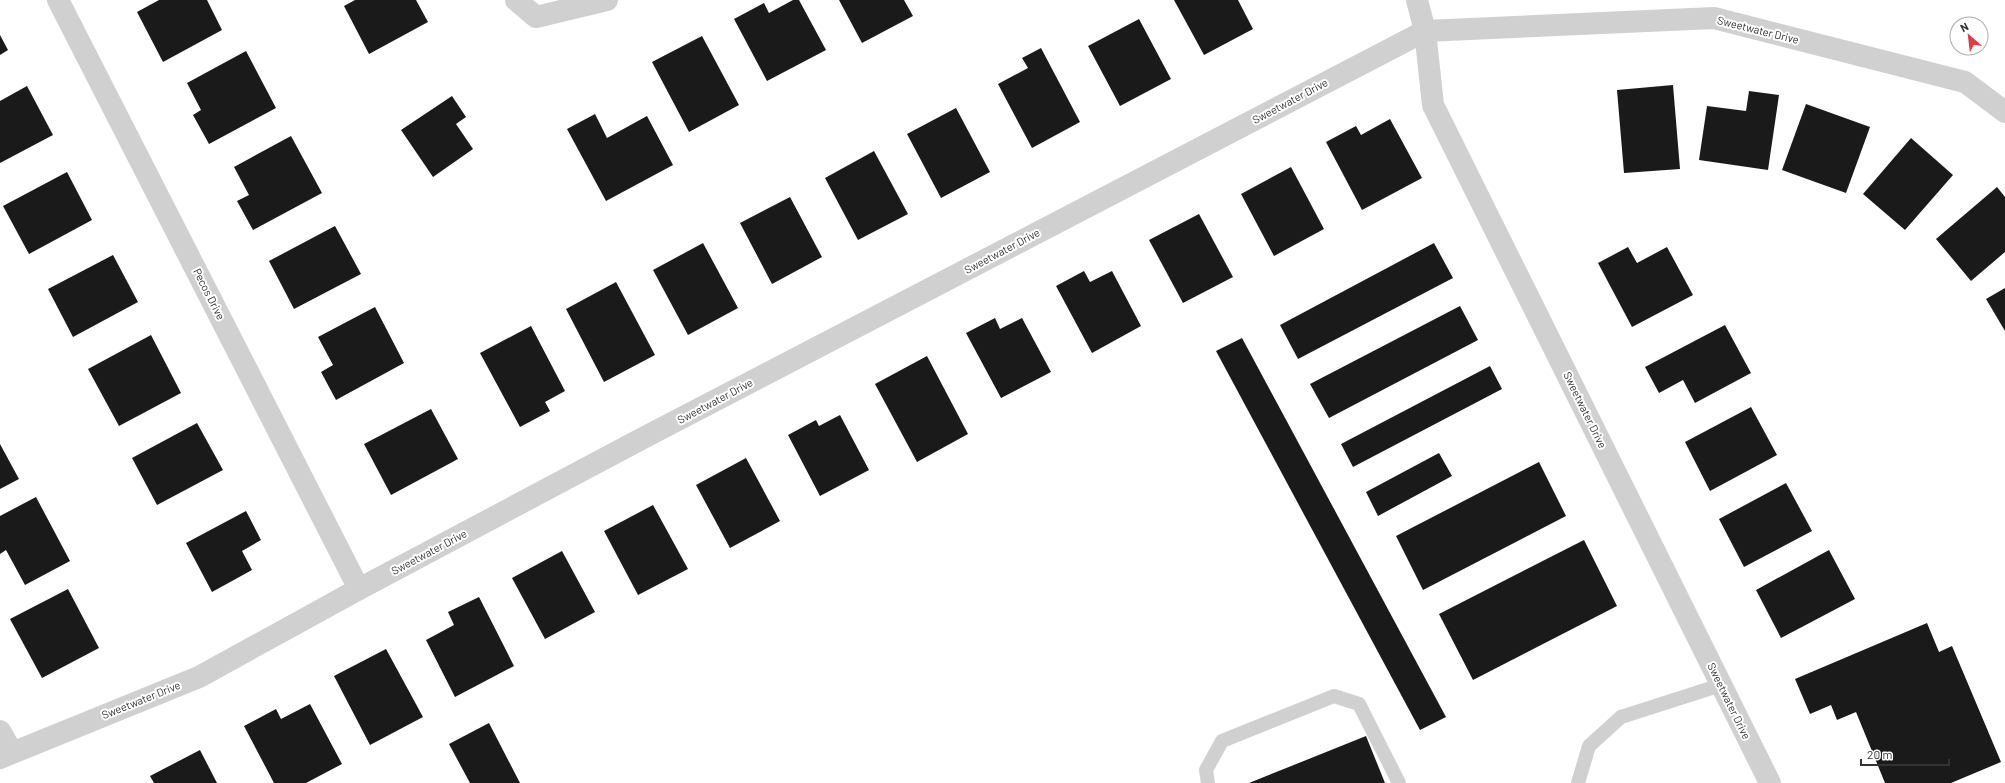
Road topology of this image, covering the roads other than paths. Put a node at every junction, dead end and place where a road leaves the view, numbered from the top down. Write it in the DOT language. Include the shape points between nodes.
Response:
graph roads {
  1 [pos="58,0"];
  2 [pos="516,0"];
  3 [pos="608,0"];
  4 [pos="1417,0"];
  5 [pos="1717,9"];
  6 [pos="1425,31"];
  7 [pos="2005,112"];
  8 [pos="359,589"];
  9 [pos="1721,685"];
  10 [pos="0,731"];
  11 [pos="6,755"];
  12 [pos="1208,783"];
  13 [pos="1399,783"];
  14 [pos="1578,783"];
  15 [pos="1770,783"];
  1 -- 8 [label="street, Pecos Drive"];
  2 -- 3 [label="street" via="536,17"];
  4 -- 6 [label="street"];
  5 -- 6 [label="street, Sweetwater Drive"];
  5 -- 7 [label="street, Sweetwater Drive" via="1965,82"];
  6 -- 8 [label="street, Sweetwater Drive" via="645,437"];
  6 -- 9 [label="street, Sweetwater Drive" via="1433,106"];
  8 -- 11 [label="street, Sweetwater Drive" via="199,677"];
  9 -- 14 [label="lane" via="1621,717 1589,746"];
  9 -- 15 [label="street, Sweetwater Drive"];
  10 -- 11 [label="street"];
  12 -- 13 [label="lane" via="1206,770 1222,741 1334,696 1359,704"];
}
